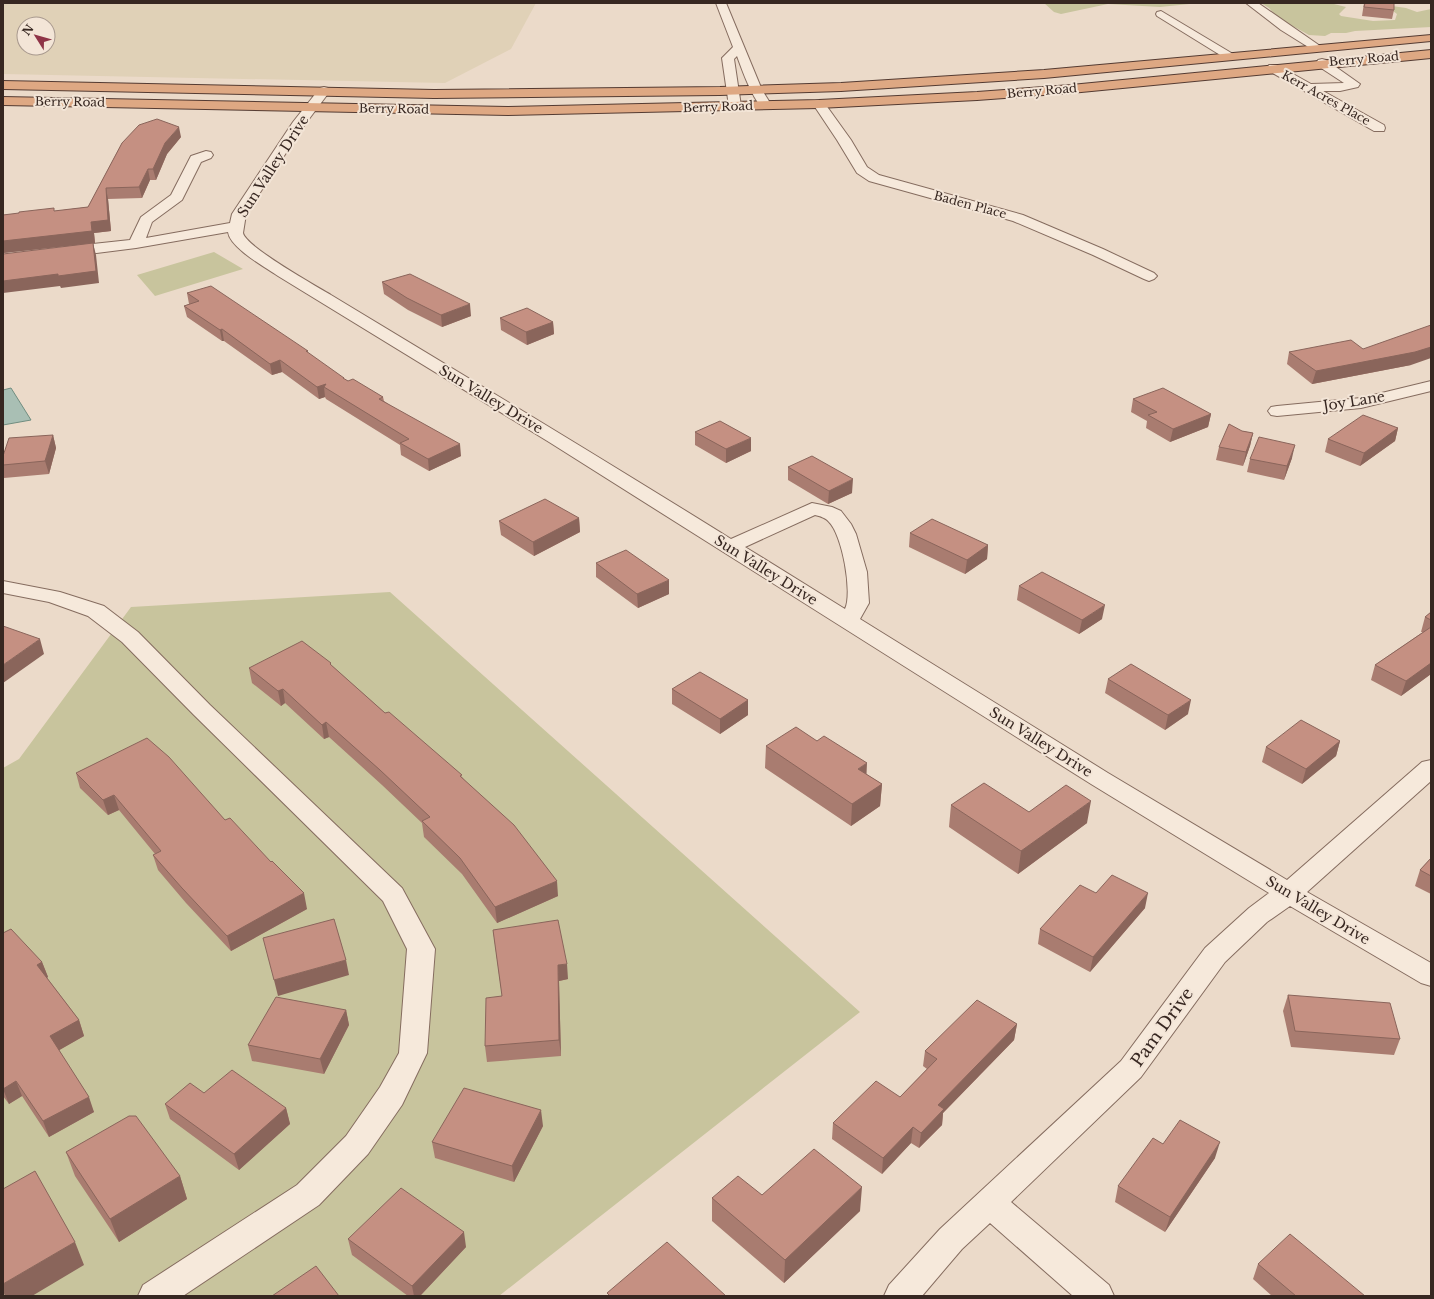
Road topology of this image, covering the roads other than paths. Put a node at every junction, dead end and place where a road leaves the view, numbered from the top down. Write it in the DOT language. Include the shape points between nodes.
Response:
graph roads {
  1 [pos="721,3"];
  2 [pos="1251,3"];
  3 [pos="1161,14"];
  4 [pos="1431,38"];
  5 [pos="739,47"];
  6 [pos="1317,48"];
  7 [pos="1431,54"];
  8 [pos="1229,56"];
  9 [pos="1322,63"];
  10 [pos="1273,68"];
  11 [pos="3,85"];
  12 [pos="1308,88"];
  13 [pos="733,90"];
  14 [pos="756,90"];
  15 [pos="324,91"];
  16 [pos="3,101"];
  17 [pos="819,104"];
  18 [pos="736,106"];
  19 [pos="766,106"];
  20 [pos="311,107"];
  21 [pos="1379,128"];
  22 [pos="206,155"];
  23 [pos="236,226"];
  24 [pos="136,244"];
  25 [pos="50,254"];
  26 [pos="1149,276"];
  27 [pos="1431,386"];
  28 [pos="1277,411"];
  29 [pos="729,547"];
  30 [pos="3,587"];
  31 [pos="848,622"];
  32 [pos="1431,768"];
  33 [pos="1290,892"];
  34 [pos="1431,976"];
  35 [pos="990,1203"];
  36 [pos="155,1296"];
  37 [pos="901,1296"];
  38 [pos="1096,1296"];
  1 -- 5 [label="street"];
  2 -- 6 [label="street"];
  3 -- 8 [label="street"];
  4 -- 6 [label="highway, Berry Road"];
  5 -- 13 [label="street" via="728,58"];
  5 -- 14 [label="street"];
  6 -- 8 [label="highway, Berry Road"];
  7 -- 9 [label="highway, Berry Road"];
  8 -- 14 [label="highway, Berry Road" via="1044,74"];
  9 -- 10 [label="highway, Berry Road"];
  9 -- 12 [label="street" via="1354,84"];
  10 -- 12 [label="street, Kerr Acres Place"];
  10 -- 17 [label="highway, Berry Road" via="1071,89"];
  11 -- 15 [label="highway, Berry Road"];
  12 -- 21 [label="street, Kerr Acres Place"];
  13 -- 14 [label="highway, Berry Road"];
  13 -- 15 [label="highway, Berry Road" via="434,94"];
  13 -- 18 [label="street"];
  14 -- 19 [label="street"];
  15 -- 20 [label="street, Sun Valley Drive"];
  16 -- 20 [label="highway, Berry Road"];
  17 -- 19 [label="highway, Berry Road"];
  17 -- 26 [label="street, Baden Place" via="862,170 874,178 1018,218"];
  18 -- 19 [label="highway, Berry Road"];
  18 -- 20 [label="highway, Berry Road" via="508,111"];
  20 -- 23 [label="street, Sun Valley Drive" via="239,214"];
  22 -- 24 [label="street" via="196,160 177,197 146,220"];
  23 -- 24 [label="street"];
  23 -- 29 [label="street, Sun Valley Drive" via="236,236 239,240 283,273 556,438"];
  24 -- 25 [label="street"];
  27 -- 28 [label="street, Joy Lane" via="1361,403"];
  29 -- 31 [label="street, Sun Valley Drive"];
  29 -- 31 [label="street" via="812,509 826,511 844,527 858,580 858,602"];
  30 -- 36 [label="street" via="53,596 96,611 130,637 393,895 421,949 413,1053 391,1096 356,1145 308,1195"];
  31 -- 33 [label="street, Sun Valley Drive" via="1064,757"];
  32 -- 33 [label="street, Pam Drive"];
  33 -- 34 [label="street, Sun Valley Drive" via="1334,921"];
  33 -- 35 [label="street, Pam Drive" via="1258,915 1216,955 1131,1069"];
  35 -- 37 [label="street, Pam Drive" via="951,1239"];
  35 -- 38 [label="street"];
}
